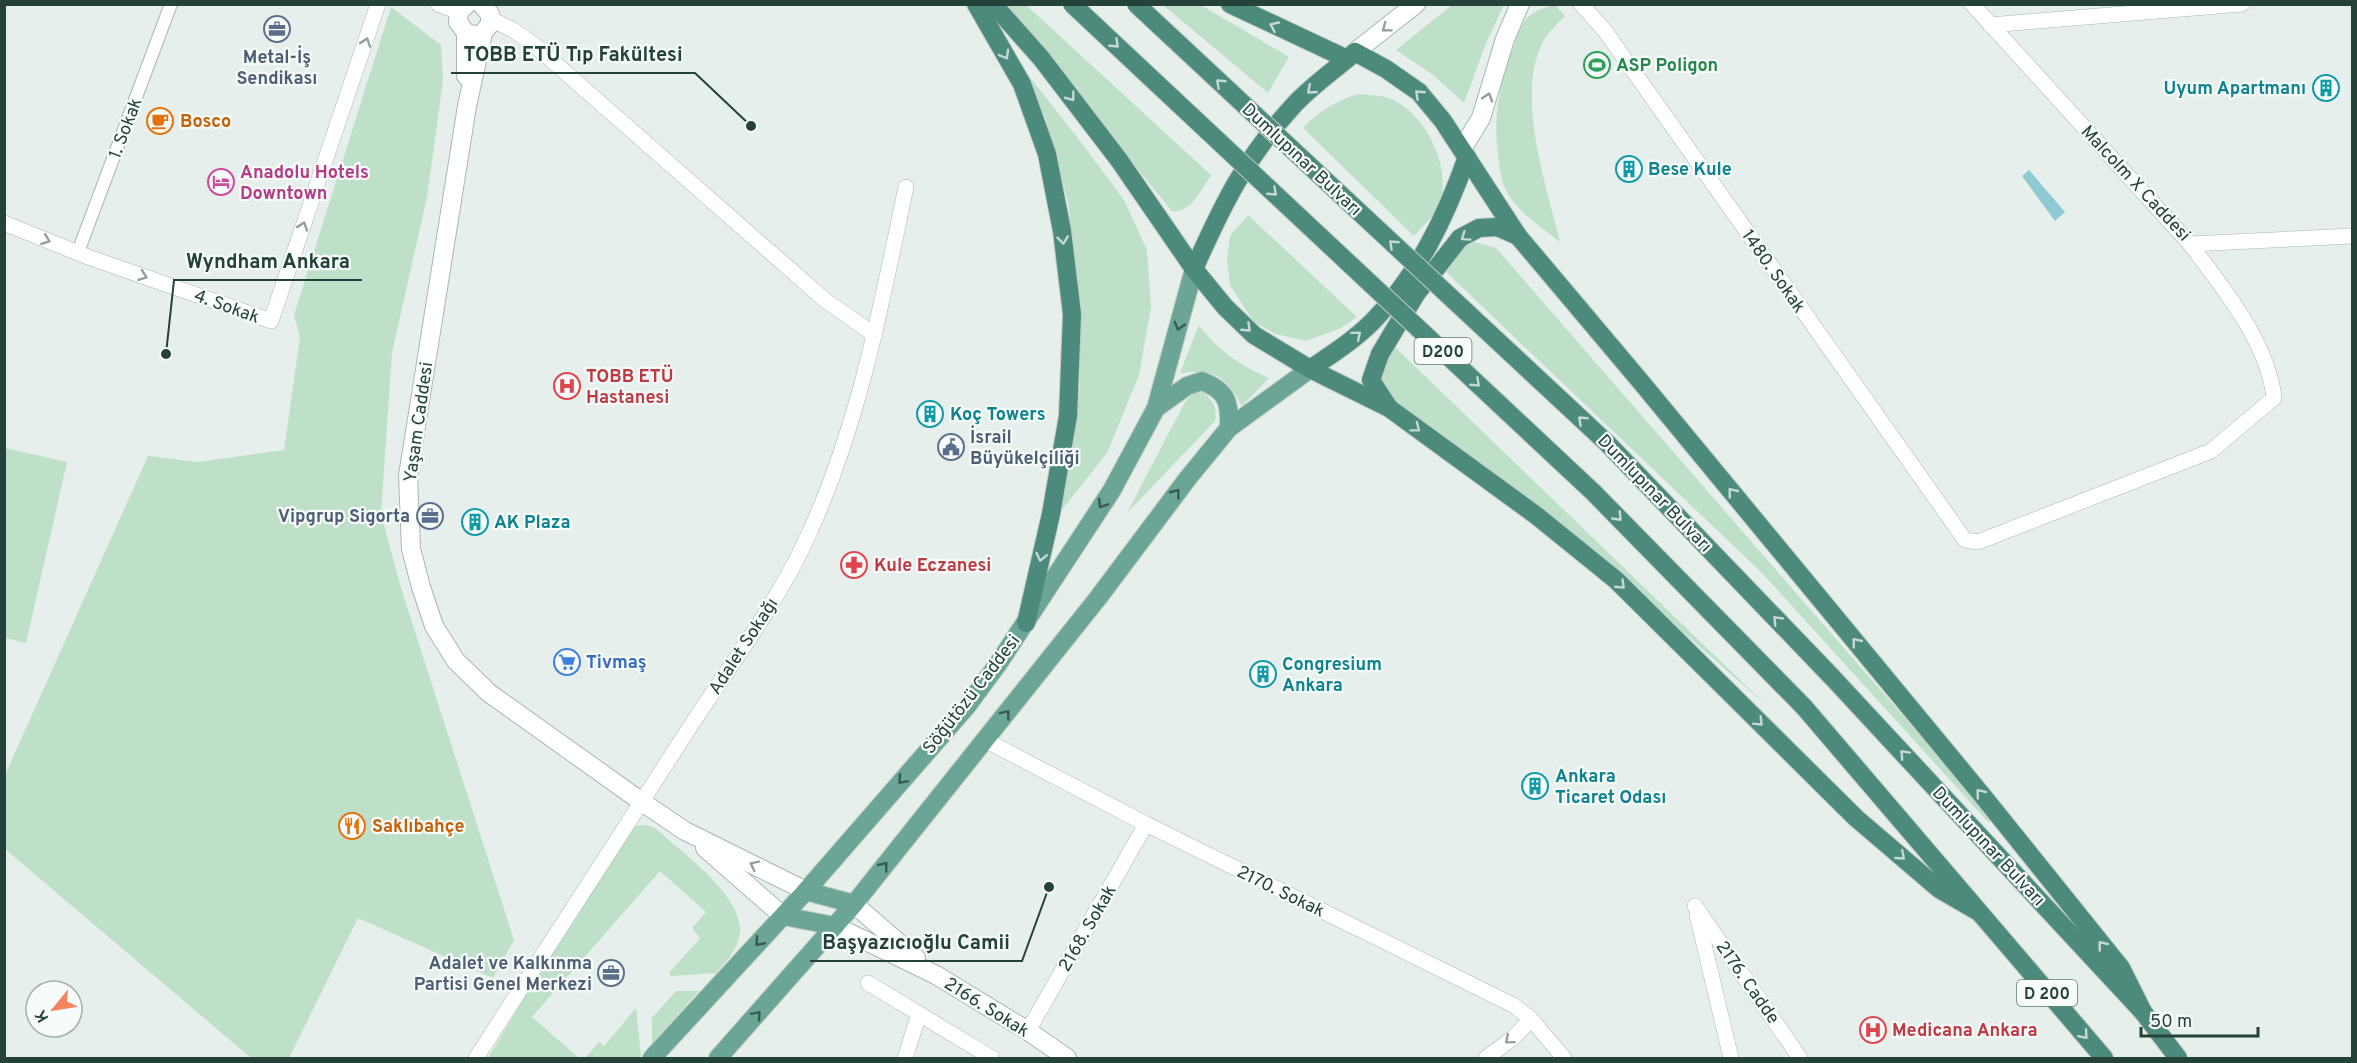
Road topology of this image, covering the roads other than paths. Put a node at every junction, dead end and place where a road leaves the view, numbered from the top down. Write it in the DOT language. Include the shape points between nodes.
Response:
graph roads {
  1 [pos="171,4"];
  2 [pos="378,4"];
  3 [pos="438,4"];
  4 [pos="976,4"];
  5 [pos="993,4"];
  6 [pos="1072,4"];
  7 [pos="1136,4"];
  8 [pos="1230,4"];
  9 [pos="1416,4"];
  10 [pos="1520,4"];
  11 [pos="1581,4"];
  12 [pos="1972,4"];
  13 [pos="2242,4"];
  14 [pos="463,8"];
  15 [pos="480,22"];
  16 [pos="1990,25"];
  17 [pos="1351,56"];
  18 [pos="1465,153"];
  19 [pos="906,187"];
  20 [pos="4,224"];
  21 [pos="1518,236"];
  22 [pos="2352,236"];
  23 [pos="2190,244"];
  24 [pos="78,252"];
  25 [pos="1194,270"];
  26 [pos="875,334"];
  27 [pos="1310,369"];
  28 [pos="1156,408"];
  29 [pos="1389,408"];
  30 [pos="1229,428"];
  31 [pos="1026,622"];
  32 [pos="985,740"];
  33 [pos="642,802"];
  34 [pos="1146,824"];
  35 [pos="685,831"];
  36 [pos="806,891"];
  37 [pos="854,904"];
  38 [pos="1977,911"];
  39 [pos="783,916"];
  40 [pos="835,926"];
  41 [pos="936,975"];
  42 [pos="868,983"];
  43 [pos="2143,1012"];
  44 [pos="919,1014"];
  45 [pos="1531,1019"];
  46 [pos="1028,1031"];
  47 [pos="476,1059"];
  48 [pos="652,1059"];
  49 [pos="718,1059"];
  50 [pos="905,1059"];
  51 [pos="992,1059"];
  52 [pos="1067,1059"];
  53 [pos="1486,1059"];
  54 [pos="1564,1059"];
  55 [pos="1731,1059"];
  56 [pos="1800,1059"];
  57 [pos="2104,1059"];
  58 [pos="2178,1059"];
  1 -- 24 [label="street, 1. Sokak"];
  24 -- 2 [label="street, 4. Sokak, one-way" via="271,321"];
  3 -- 14 [label="street"];
  4 -- 31 [label="highway, one-way" via="1022,84 1047,154 1072,314 1068,416"];
  5 -- 25 [label="highway, one-way" via="1041,58 1119,159"];
  6 -- 38 [label="highway, D200, one-way, bridge" via="1593,492 1804,707"];
  43 -- 7 [label="highway, Dumlupınar Bulvarı, one-way, bridge" via="1832,677 1607,443"];
  17 -- 8 [label="highway, Dumlupınar Bulvarı, one-way"];
  9 -- 17 [label="street, one-way"];
  18 -- 10 [label="street, one-way"];
  11 -- 23 [label="street, 1480. Sokak" via="1605,31 1965,540 1978,542 2211,451 2274,398 2266,360 2229,296"];
  12 -- 16 [label="street, Malcolm X Caddesi"];
  13 -- 16 [label="street"];
  14 -- 15 [label="street, Yaşam Caddesi" via="458,22"];
  15 -- 26 [label="street" via="513,30 533,44 826,302"];
  15 -- 33 [label="street, Yaşam Caddesi" via="408,476 411,549 434,626 456,661 489,693"];
  16 -- 23 [label="street, Malcolm X Caddesi"];
  18 -- 17 [label="highway, Dumlupınar Bulvarı, one-way" via="1419,92 1386,69"];
  17 -- 25 [label="highway, one-way" via="1294,105 1255,151 1230,190"];
  18 -- 21 [label="highway, Dumlupınar Bulvarı"];
  27 -- 18 [label="highway, one-way" via="1374,320 1403,287 1455,192"];
  19 -- 26 [label="street, Adalet Sokağı"];
  20 -- 24 [label="street, 4. Sokak, one-way"];
  21 -- 29 [label="highway, one-way" via="1497,227 1479,228 1460,238 1416,294 1380,354 1371,380"];
  43 -- 21 [label="highway, Dumlupınar Bulvarı, one-way" via="2121,968 2004,822"];
  22 -- 23 [label="street, Malcolm X Caddesi"];
  25 -- 27 [label="highway, one-way" via="1254,335"];
  25 -- 28 [label="main road, Söğütözü Caddesi, one-way"];
  26 -- 33 [label="street, Adalet Sokağı" via="865,377 807,538 742,652"];
  27 -- 29 [label="highway"];
  27 -- 30 [label="main road"];
  28 -- 30 [label="main road" via="1186,386 1202,381 1217,387 1226,398"];
  28 -- 31 [label="main road, Söğütözü Caddesi, one-way" via="1112,489"];
  29 -- 38 [label="highway, one-way" via="1537,516 1616,580 1856,818 1939,889"];
  32 -- 30 [label="main road, one-way"];
  31 -- 36 [label="main road, Söğütözü Caddesi, one-way" via="967,706"];
  32 -- 34 [label="street, 2170. Sokak"];
  37 -- 32 [label="main road, one-way"];
  33 -- 35 [label="street, Yaşam Caddesi"];
  33 -- 47 [label="street, Adalet Sokağı"];
  34 -- 45 [label="street, 2170. Sokak" via="1513,1005"];
  34 -- 46 [label="street, 2168. Sokak"];
  36 -- 35 [label="street, Yaşam Caddesi, one-way"];
  35 -- 39 [label="street, Yaşam Caddesi"];
  36 -- 37 [label="main road"];
  36 -- 39 [label="main road, Söğütözü Caddesi"];
  37 -- 40 [label="main road"];
  37 -- 41 [label="street, 2166. Sokak"];
  38 -- 57 [label="highway, D 200, one-way"];
  39 -- 40 [label="main road"];
  39 -- 48 [label="main road, Söğütözü Caddesi, one-way"];
  40 -- 41 [label="street, 2166. Sokak"];
  49 -- 40 [label="main road, one-way"];
  41 -- 46 [label="street, 2166. Sokak"];
  42 -- 44 [label="street"];
  43 -- 58 [label="highway, Dumlupınar Bulvarı"];
  44 -- 50 [label="street"];
  44 -- 51 [label="street"];
  45 -- 53 [label="street, one-way"];
  45 -- 54 [label="street, 2170. Sokak"];
  46 -- 52 [label="street, 2166. Sokak"];
  55 -- 56 [label="street, 2176. Cadde" via="1695,906"];
}
